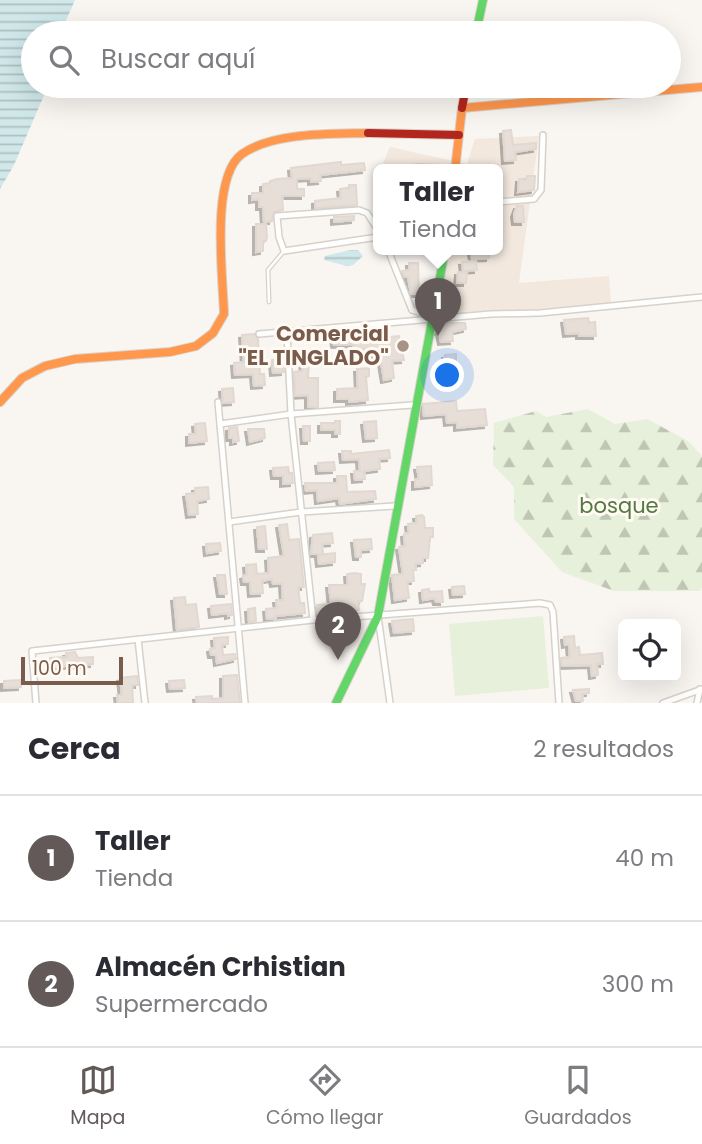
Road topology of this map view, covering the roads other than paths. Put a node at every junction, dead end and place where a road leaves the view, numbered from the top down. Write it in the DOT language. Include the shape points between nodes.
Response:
graph roads {
  1 [pos="483,0"];
  2 [pos="479,21"];
  3 [pos="702,87"];
  4 [pos="681,89"];
  5 [pos="464,98"];
  6 [pos="576,98"];
  7 [pos="462,108"];
  8 [pos="459,135"];
  9 [pos="543,135"];
  10 [pos="456,164"];
  11 [pos="503,202"];
  12 [pos="373,221"];
  13 [pos="373,238"];
  14 [pos="284,251"];
  15 [pos="390,255"];
  16 [pos="442,255"];
  17 [pos="702,297"];
  18 [pos="269,302"];
  19 [pos="429,318"];
  20 [pos="287,333"];
  21 [pos="258,334"];
  22 [pos="0,402"];
  23 [pos="218,402"];
  24 [pos="412,405"];
  25 [pos="291,414"];
  26 [pos="220,424"];
  27 [pos="394,506"];
  28 [pos="301,512"];
  29 [pos="229,522"];
  30 [pos="375,616"];
  31 [pos="313,620"];
  32 [pos="238,628"];
  33 [pos="138,639"];
  34 [pos="701,689"];
  35 [pos="36,703"];
  36 [pos="145,703"];
  37 [pos="245,703"];
  38 [pos="334,703"];
  39 [pos="390,703"];
  40 [pos="559,703"];
  41 [pos="663,703"];
  42 [pos="697,703"];
  1 -- 2 [label="main road"];
  3 -- 4 [label="main road"];
  5 -- 7 [label="main road"];
  6 -- 7 [label="main road"];
  7 -- 8 [label="main road"];
  8 -- 10 [label="main road"];
  8 -- 22 [label="main road" via="345,134 274,139 254,145 230,167 224,184 224,314 216,331 197,346 49,365 29,373"];
  9 -- 11 [label="street" via="541,190 534,199"];
  12 -- 14 [label="street" via="359,210 278,216"];
  13 -- 14 [label="street"];
  14 -- 18 [label="lane" via="268,270"];
  15 -- 19 [label="street" via="412,310"];
  16 -- 19 [label="main road"];
  17 -- 19 [label="street" via="540,313"];
  19 -- 20 [label="street"];
  19 -- 24 [label="main road"];
  19 -- 30 [label="main road"];
  20 -- 21 [label="street"];
  20 -- 25 [label="street"];
  23 -- 26 [label="street"];
  24 -- 25 [label="street"];
  24 -- 27 [label="main road"];
  25 -- 26 [label="street"];
  25 -- 28 [label="street"];
  26 -- 29 [label="street"];
  27 -- 28 [label="street"];
  27 -- 30 [label="main road"];
  28 -- 29 [label="street"];
  28 -- 31 [label="street"];
  29 -- 32 [label="street"];
  30 -- 31 [label="street"];
  30 -- 38 [label="main road"];
  30 -- 39 [label="street"];
  30 -- 40 [label="street" via="550,605"];
  31 -- 32 [label="street"];
  32 -- 33 [label="street"];
  32 -- 37 [label="street"];
  33 -- 35 [label="street" via="32,651"];
  33 -- 36 [label="street"];
  34 -- 41 [label="street"];
  34 -- 42 [label="street"];
}
